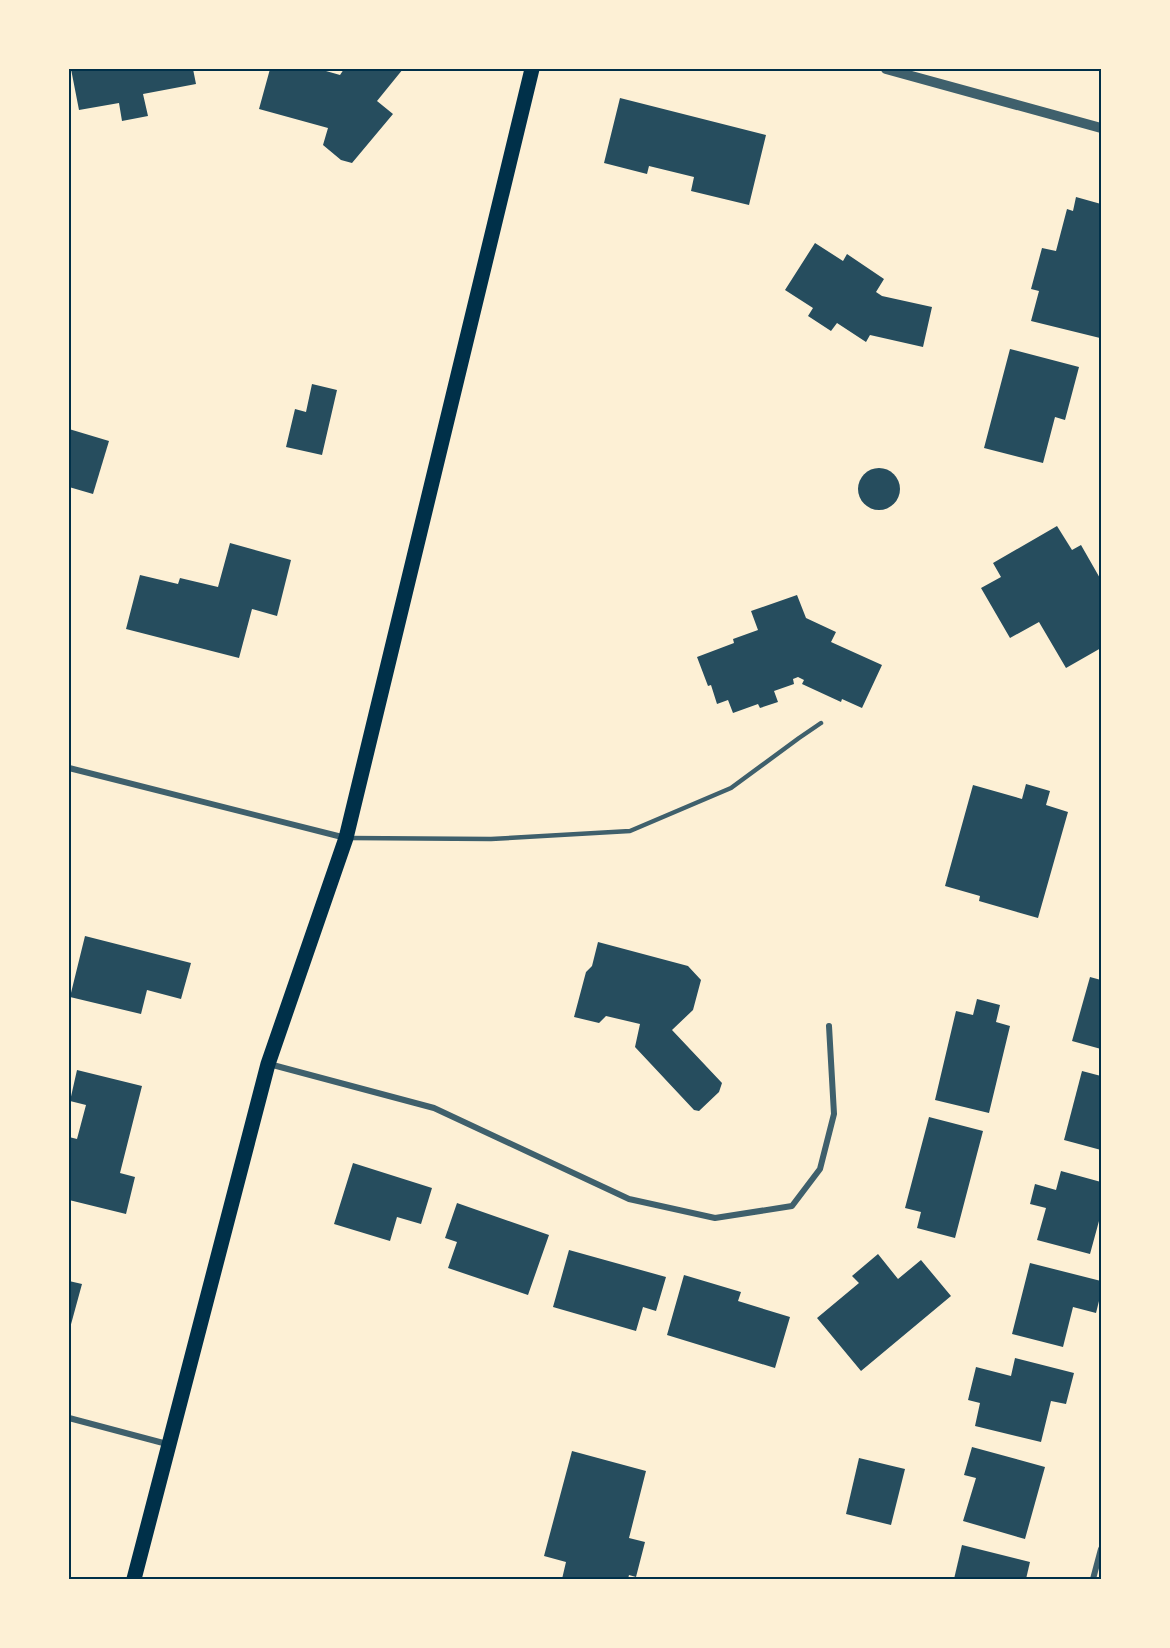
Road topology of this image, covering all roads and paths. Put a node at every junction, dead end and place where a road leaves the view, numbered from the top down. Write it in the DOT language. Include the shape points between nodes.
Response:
graph roads {
  1 [pos="532,69"];
  2 [pos="886,69"];
  3 [pos="1101,129"];
  4 [pos="821,723"];
  5 [pos="69,768"];
  6 [pos="346,838"];
  7 [pos="829,1026"];
  8 [pos="268,1064"];
  9 [pos="69,1419"];
  10 [pos="169,1444"];
  11 [pos="1101,1549"];
  12 [pos="134,1579"];
  13 [pos="1093,1579"];
  1 -- 6 [label="main road"];
  2 -- 3 [label="street"];
  4 -- 6 [label="lane" via="732,788 630,831 491,839"];
  5 -- 6 [label="street"];
  6 -- 8 [label="main road"];
  7 -- 8 [label="street" via="834,1114 820,1169 792,1206 715,1218 629,1199 434,1108"];
  8 -- 10 [label="main road"];
  9 -- 10 [label="street"];
  10 -- 12 [label="main road"];
  11 -- 13 [label="street"];
}
